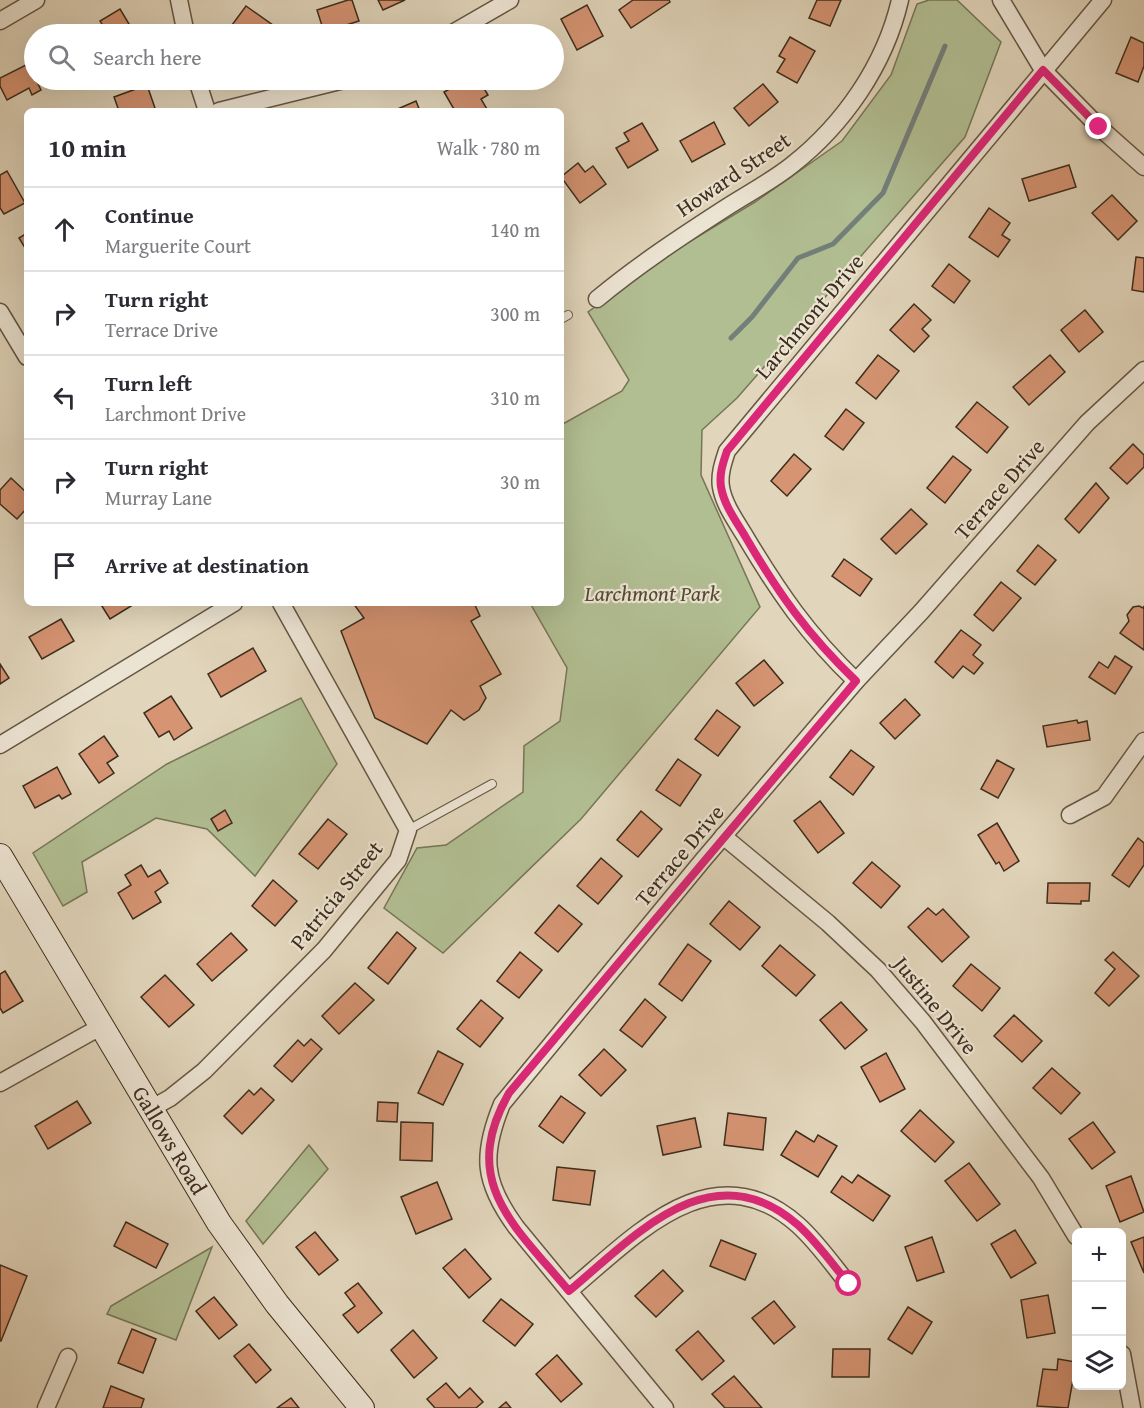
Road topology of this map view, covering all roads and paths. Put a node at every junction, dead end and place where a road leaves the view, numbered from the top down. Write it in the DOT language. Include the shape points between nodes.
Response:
graph roads {
  1 [pos="36,0"];
  2 [pos="179,0"];
  3 [pos="510,0"];
  4 [pos="900,0"];
  5 [pos="1001,0"];
  6 [pos="1103,0"];
  7 [pos="0,21"];
  8 [pos="184,24"];
  9 [pos="468,24"];
  10 [pos="1043,70"];
  11 [pos="200,90"];
  12 [pos="304,90"];
  13 [pos="206,108"];
  14 [pos="231,108"];
  15 [pos="1144,167"];
  16 [pos="597,299"];
  17 [pos="0,312"];
  18 [pos="24,352"];
  19 [pos="1144,370"];
  20 [pos="229,606"];
  21 [pos="283,606"];
  22 [pos="856,681"];
  23 [pos="1144,741"];
  24 [pos="0,745"];
  25 [pos="492,784"];
  26 [pos="1070,815"];
  27 [pos="408,830"];
  28 [pos="723,836"];
  29 [pos="0,856"];
  30 [pos="102,1026"];
  31 [pos="0,1083"];
  32 [pos="152,1108"];
  33 [pos="1072,1228"];
  34 [pos="849,1284"];
  35 [pos="569,1291"];
  36 [pos="68,1357"];
  37 [pos="1126,1376"];
  38 [pos="46,1408"];
  39 [pos="362,1408"];
  40 [pos="665,1408"];
  41 [pos="1132,1408"];
  1 -- 7 [label="street"];
  2 -- 8 [label="street"];
  3 -- 9 [label="street"];
  4 -- 16 [label="street, Howard Street" via="871,74 815,145 791,166 660,251"];
  5 -- 10 [label="street"];
  6 -- 10 [label="street, Larchmont Drive"];
  10 -- 15 [label="street"];
  10 -- 22 [label="street, Larchmont Drive" via="727,451 720,485 726,505 762,566 817,642"];
  11 -- 13 [label="street"];
  12 -- 14 [label="street"];
  17 -- 18 [label="street"];
  19 -- 22 [label="street, Terrace Drive" via="1087,423"];
  20 -- 24 [label="street"];
  21 -- 27 [label="street, Patricia Street"];
  22 -- 28 [label="street, Terrace Drive"];
  23 -- 26 [label="street" via="1104,796"];
  25 -- 27 [label="lane"];
  27 -- 32 [label="street, Patricia Street" via="398,860 324,950 204,1071"];
  28 -- 33 [label="street, Justine Drive" via="878,970 923,1022 1041,1178"];
  28 -- 35 [label="street, Terrace Drive" via="509,1093 493,1126 488,1163 496,1196 516,1227"];
  29 -- 30 [label="main road, Gallows Road"];
  30 -- 31 [label="street"];
  30 -- 32 [label="main road, Gallows Road"];
  32 -- 39 [label="main road, Gallows Road" via="248,1265"];
  34 -- 35 [label="street" via="804,1230 779,1211 741,1197 720,1196 699,1199 660,1215"];
  35 -- 40 [label="street, Terrace Drive"];
  36 -- 38 [label="street"];
  37 -- 41 [label="street"];
}
